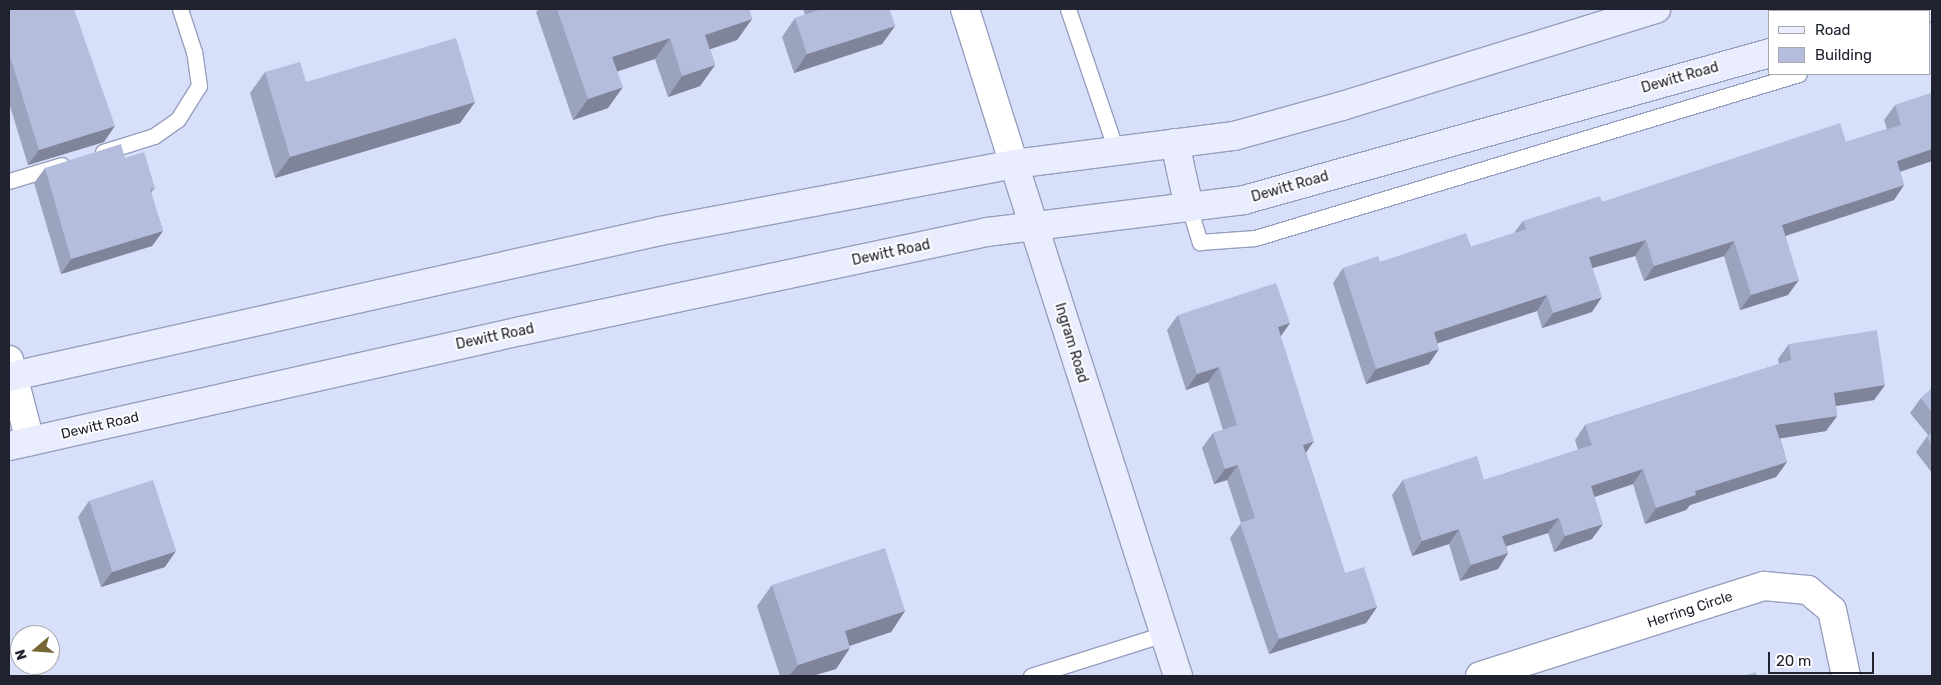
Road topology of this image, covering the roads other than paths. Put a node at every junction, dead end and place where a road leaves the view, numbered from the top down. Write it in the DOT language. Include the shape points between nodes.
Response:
graph roads {
  1 [pos="180,9"];
  2 [pos="966,9"];
  3 [pos="1068,9"];
  4 [pos="1656,9"];
  5 [pos="1768,54"];
  6 [pos="1796,75"];
  7 [pos="1175,144"];
  8 [pos="1116,150"];
  9 [pos="1014,164"];
  10 [pos="9,181"];
  11 [pos="1189,207"];
  12 [pos="1034,228"];
  13 [pos="10,371"];
  14 [pos="19,444"];
  15 [pos="1164,634"];
  16 [pos="1031,676"];
  17 [pos="1178,676"];
  18 [pos="1480,676"];
  19 [pos="1846,676"];
  1 -- 10 [label="lane" via="194,52 199,86 178,119 154,136"];
  2 -- 9 [label="street, Ingram Road"];
  3 -- 8 [label="lane"];
  4 -- 7 [label="main road" via="1342,106 1234,136"];
  5 -- 11 [label="main road, Dewitt Road" via="1244,200"];
  6 -- 11 [label="lane" via="1255,238 1200,242"];
  7 -- 8 [label="main road"];
  7 -- 11 [label="main road"];
  8 -- 9 [label="main road"];
  9 -- 12 [label="main road, Ingram Road"];
  9 -- 13 [label="main road" via="660,231"];
  11 -- 12 [label="main road, Dewitt Road"];
  12 -- 14 [label="main road, Dewitt Road" via="988,232"];
  12 -- 15 [label="main road, Ingram Road"];
  13 -- 14 [label="street"];
  15 -- 16 [label="lane"];
  15 -- 17 [label="main road, Ingram Road"];
  18 -- 19 [label="street, Herring Circle" via="1764,586 1808,590 1832,610"];
}
